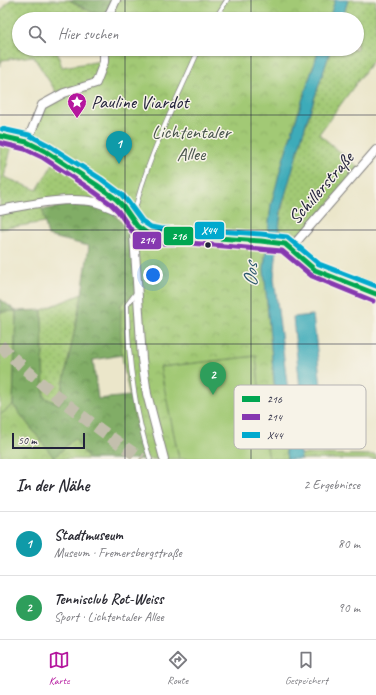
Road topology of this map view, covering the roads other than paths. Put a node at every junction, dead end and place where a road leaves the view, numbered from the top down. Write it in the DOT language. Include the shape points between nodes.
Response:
graph roads {
  1 [pos="116,0"];
  2 [pos="227,0"];
  3 [pos="110,12"];
  4 [pos="219,12"];
  5 [pos="104,56"];
  6 [pos="196,56"];
  7 [pos="0,136"];
  8 [pos="27,142"];
  9 [pos="376,150"];
  10 [pos="0,210"];
  11 [pos="131,218"];
  12 [pos="291,248"];
  13 [pos="137,292"];
  14 [pos="376,294"];
  15 [pos="150,459"];
  16 [pos="164,459"];
  1 -- 3 [label="street"];
  2 -- 4 [label="lane"];
  5 -- 8 [label="street" via="96,83 64,93 42,105"];
  6 -- 11 [label="lane" via="154,153"];
  7 -- 8 [label="main road"];
  8 -- 11 [label="main road" via="45,150 105,191 123,206"];
  9 -- 12 [label="street, Schillerstraße"];
  10 -- 11 [label="street" via="69,201 95,202"];
  11 -- 12 [label="main road" via="144,231 154,235 278,242"];
  11 -- 13 [label="street"];
  12 -- 14 [label="main road" via="315,270"];
  13 -- 15 [label="lane" via="127,304 127,343 139,417"];
  13 -- 16 [label="street" via="147,394"];
}
